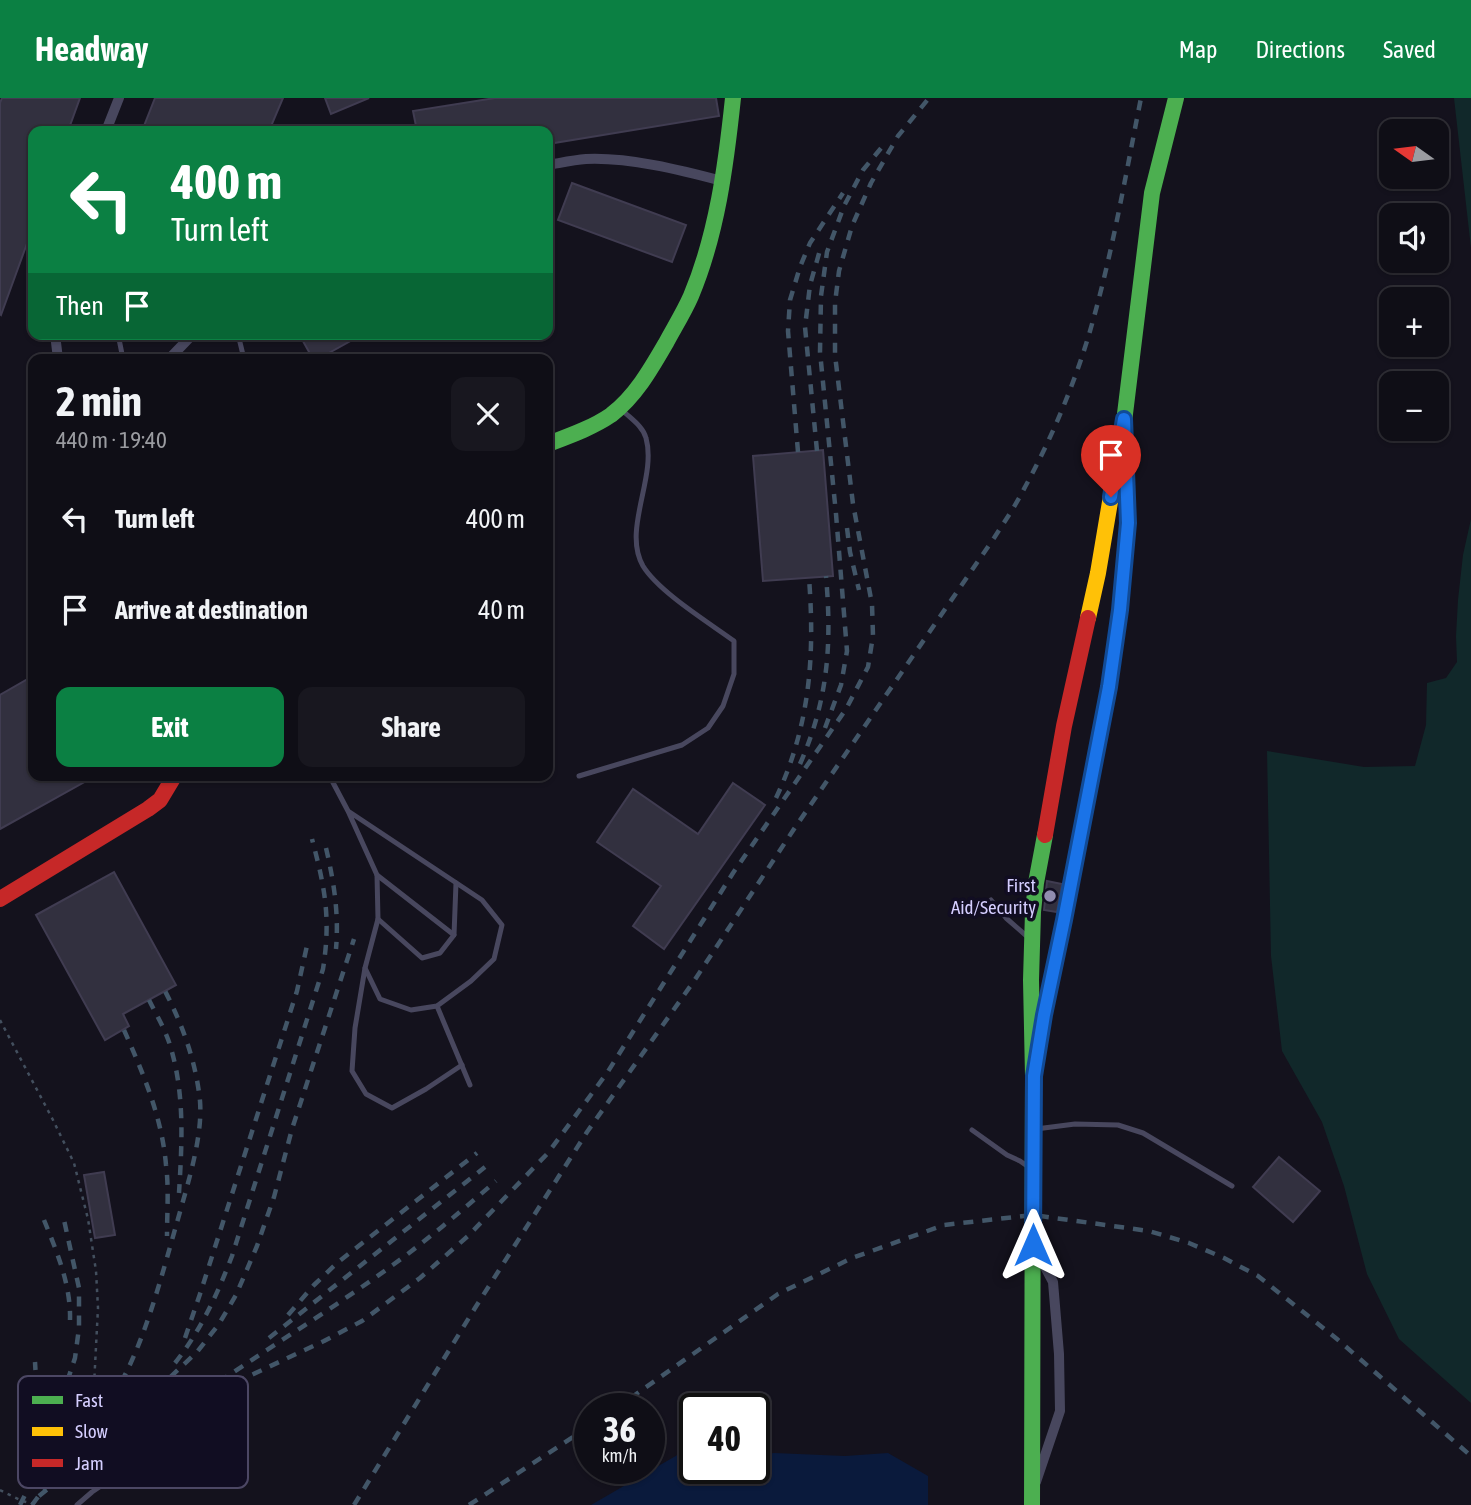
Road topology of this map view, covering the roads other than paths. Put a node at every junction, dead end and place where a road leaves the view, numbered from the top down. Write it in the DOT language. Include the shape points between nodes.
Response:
graph roads {
  1 [pos="119,98"];
  2 [pos="733,98"];
  3 [pos="1176,98"];
  4 [pos="109,126"];
  5 [pos="553,164"];
  6 [pos="722,181"];
  7 [pos="187,340"];
  8 [pos="174,354"];
  9 [pos="620,407"];
  10 [pos="1124,420"];
  11 [pos="553,442"];
  12 [pos="579,776"];
  13 [pos="171,781"];
  14 [pos="332,781"];
  15 [pos="348,811"];
  16 [pos="377,875"];
  17 [pos="456,883"];
  18 [pos="0,900"];
  19 [pos="991,900"];
  20 [pos="378,919"];
  21 [pos="454,935"];
  22 [pos="1032,941"];
  23 [pos="366,968"];
  24 [pos="437,1006"];
  25 [pos="461,1065"];
  26 [pos="1034,1076"];
  27 [pos="470,1086"];
  28 [pos="1033,1129"];
  29 [pos="972,1130"];
  30 [pos="1033,1170"];
  31 [pos="1232,1186"];
  32 [pos="1033,1245"];
  33 [pos="98,1488"];
  34 [pos="1032,1500"];
  35 [pos="76,1505"];
  1 -- 4 [label="street"];
  2 -- 6 [label="street"];
  3 -- 10 [label="street" via="1152,194"];
  5 -- 6 [label="street" via="614,160"];
  6 -- 9 [label="street" via="691,296 652,367"];
  7 -- 8 [label="street"];
  9 -- 11 [label="street" via="594,425"];
  9 -- 12 [label="lane" via="646,437 648,467 637,528 643,565 664,589 734,641 734,674 723,705 708,728 682,745"];
  10 -- 22 [label="street" via="1037,883"];
  10 -- 26 [label="street" via="1128,523 1119,620"];
  13 -- 18 [label="street" via="148,809"];
  14 -- 15 [label="lane"];
  15 -- 16 [label="lane"];
  15 -- 17 [label="lane"];
  16 -- 20 [label="lane"];
  16 -- 21 [label="lane"];
  17 -- 21 [label="lane"];
  17 -- 24 [label="lane" via="482,900 502,925 494,959"];
  19 -- 22 [label="lane"];
  20 -- 21 [label="lane" via="422,958 440,953"];
  20 -- 23 [label="lane"];
  22 -- 26 [label="street"];
  23 -- 24 [label="lane" via="380,999 411,1010"];
  23 -- 25 [label="lane" via="352,1071 366,1094 392,1108"];
  24 -- 25 [label="lane"];
  25 -- 27 [label="lane"];
  26 -- 28 [label="street"];
  28 -- 30 [label="street"];
  28 -- 31 [label="lane" via="1118,1125 1143,1133"];
  29 -- 30 [label="lane"];
  30 -- 32 [label="street"];
  32 -- 34 [label="street"];
  32 -- 34 [label="street" via="1053,1282 1060,1410"];
  33 -- 35 [label="lane"];
}
